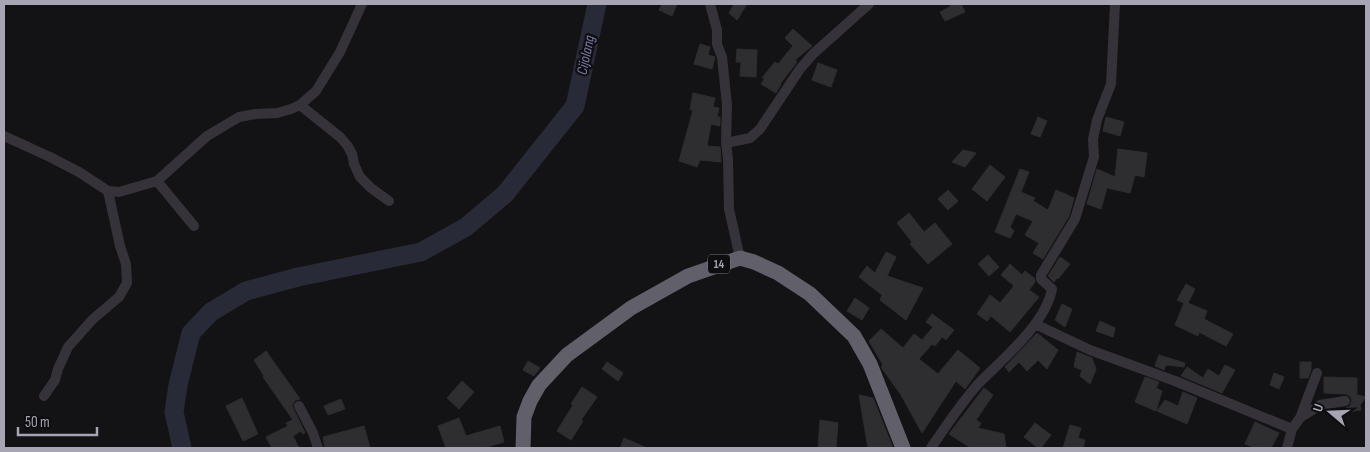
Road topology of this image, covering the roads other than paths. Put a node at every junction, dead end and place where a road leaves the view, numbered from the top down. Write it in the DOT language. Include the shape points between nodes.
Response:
graph roads {
  1 [pos="362,4"];
  2 [pos="710,4"];
  3 [pos="869,4"];
  4 [pos="1114,4"];
  5 [pos="300,104"];
  6 [pos="4,136"];
  7 [pos="726,143"];
  8 [pos="157,181"];
  9 [pos="108,191"];
  10 [pos="389,201"];
  11 [pos="194,226"];
  12 [pos="740,258"];
  13 [pos="1035,324"];
  14 [pos="1317,373"];
  15 [pos="44,396"];
  16 [pos="1345,401"];
  17 [pos="299,406"];
  18 [pos="1300,418"];
  19 [pos="1292,429"];
  20 [pos="318,448"];
  21 [pos="522,448"];
  22 [pos="903,448"];
  23 [pos="930,448"];
  24 [pos="1287,448"];
  1 -- 5 [label="street" via="340,52 316,91"];
  2 -- 7 [label="street" via="722,57 727,105"];
  3 -- 7 [label="street" via="800,69 760,130 750,138"];
  4 -- 13 [label="street" via="1110,84 1093,139 1094,157 1075,219 1041,275 1052,289"];
  5 -- 8 [label="street" via="277,113 239,117 206,136"];
  5 -- 10 [label="street" via="340,137 352,154 360,177"];
  6 -- 9 [label="street" via="79,172"];
  7 -- 12 [label="street" via="729,209"];
  8 -- 9 [label="street" via="119,192"];
  8 -- 11 [label="street"];
  9 -- 15 [label="street" via="126,264 127,282 119,297 68,346 55,380"];
  12 -- 21 [label="highway, 14" via="688,276 631,308 567,355 539,385 530,400 524,417"];
  12 -- 22 [label="highway, 14" via="778,273 810,294 854,336 870,364"];
  13 -- 19 [label="street" via="1090,350"];
  13 -- 23 [label="street" via="960,406"];
  14 -- 18 [label="street"];
  16 -- 18 [label="street" via="1320,405"];
  17 -- 20 [label="street"];
  18 -- 19 [label="street"];
  19 -- 24 [label="street"];
}
